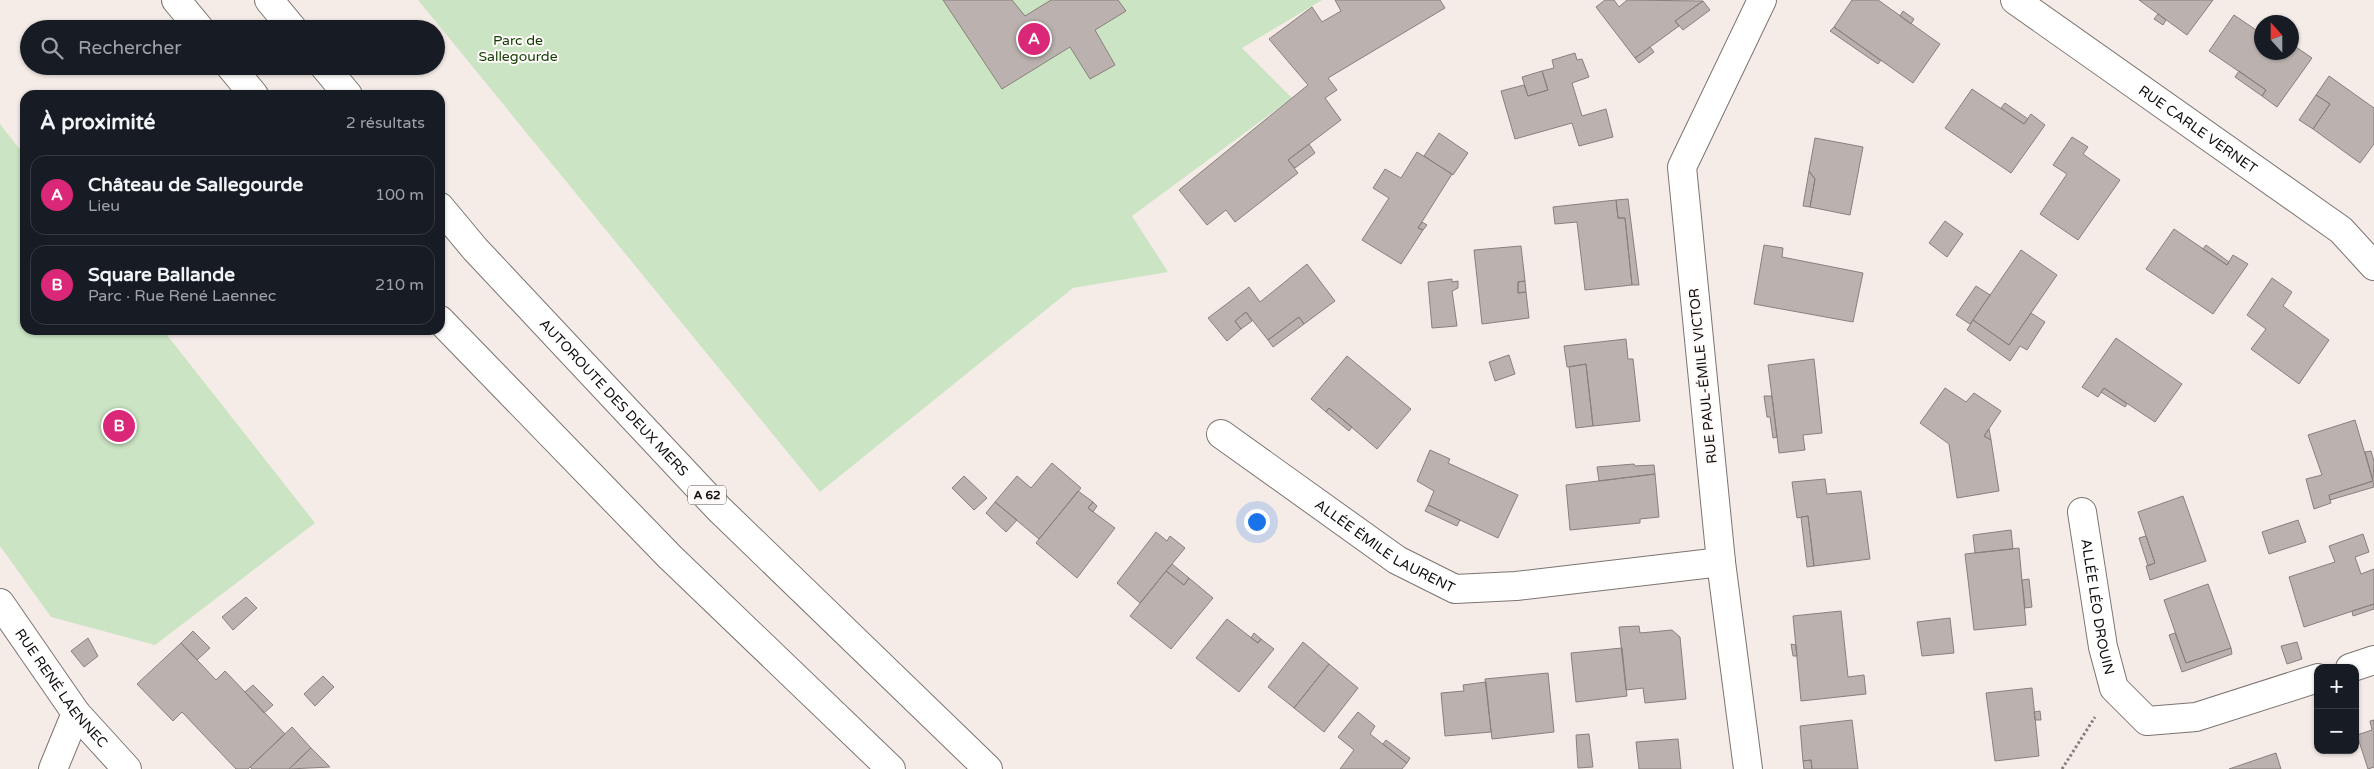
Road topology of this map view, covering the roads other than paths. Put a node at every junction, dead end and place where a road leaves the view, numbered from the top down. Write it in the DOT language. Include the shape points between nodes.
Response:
graph roads {
  1 [pos="176,0"];
  2 [pos="269,0"];
  3 [pos="1762,0"];
  4 [pos="2015,0"];
  5 [pos="193,20"];
  6 [pos="286,20"];
  7 [pos="237,75"];
  8 [pos="331,75"];
  9 [pos="250,90"];
  10 [pos="344,90"];
  11 [pos="445,213"];
  12 [pos="2374,266"];
  13 [pos="445,325"];
  14 [pos="1221,434"];
  15 [pos="2082,512"];
  16 [pos="1721,562"];
  17 [pos="0,603"];
  18 [pos="2374,660"];
  19 [pos="2359,665"];
  20 [pos="2314,679"];
  21 [pos="76,713"];
  22 [pos="53,769"];
  23 [pos="127,769"];
  24 [pos="891,769"];
  25 [pos="988,769"];
  26 [pos="1748,769"];
  1 -- 5 [label="main road"];
  2 -- 6 [label="main road"];
  3 -- 16 [label="main road, RUE PAUL-ÉMILE VICTOR" via="1682,167"];
  4 -- 12 [label="main road, RUE CARLE VERNET" via="2341,230"];
  7 -- 9 [label="main road"];
  8 -- 10 [label="main road"];
  11 -- 25 [label="main road, AUTOROUTE DES DEUX MERS / A 62" via="474,249 719,509"];
  13 -- 24 [label="main road" via="670,557"];
  14 -- 16 [label="main road, ALLÉE ÉMILE LAURENT" via="1397,560 1455,589 1516,586"];
  15 -- 20 [label="main road, ALLÉE LÉO DROUIN" via="2103,647 2114,688 2147,721 2196,717"];
  16 -- 26 [label="main road, RUE PAUL-ÉMILE VICTOR"];
  17 -- 21 [label="main road, RUE RENÉ LAENNEC"];
  18 -- 19 [label="main road"];
  21 -- 22 [label="main road"];
  21 -- 23 [label="main road, RUE RENÉ LAENNEC"];
}
